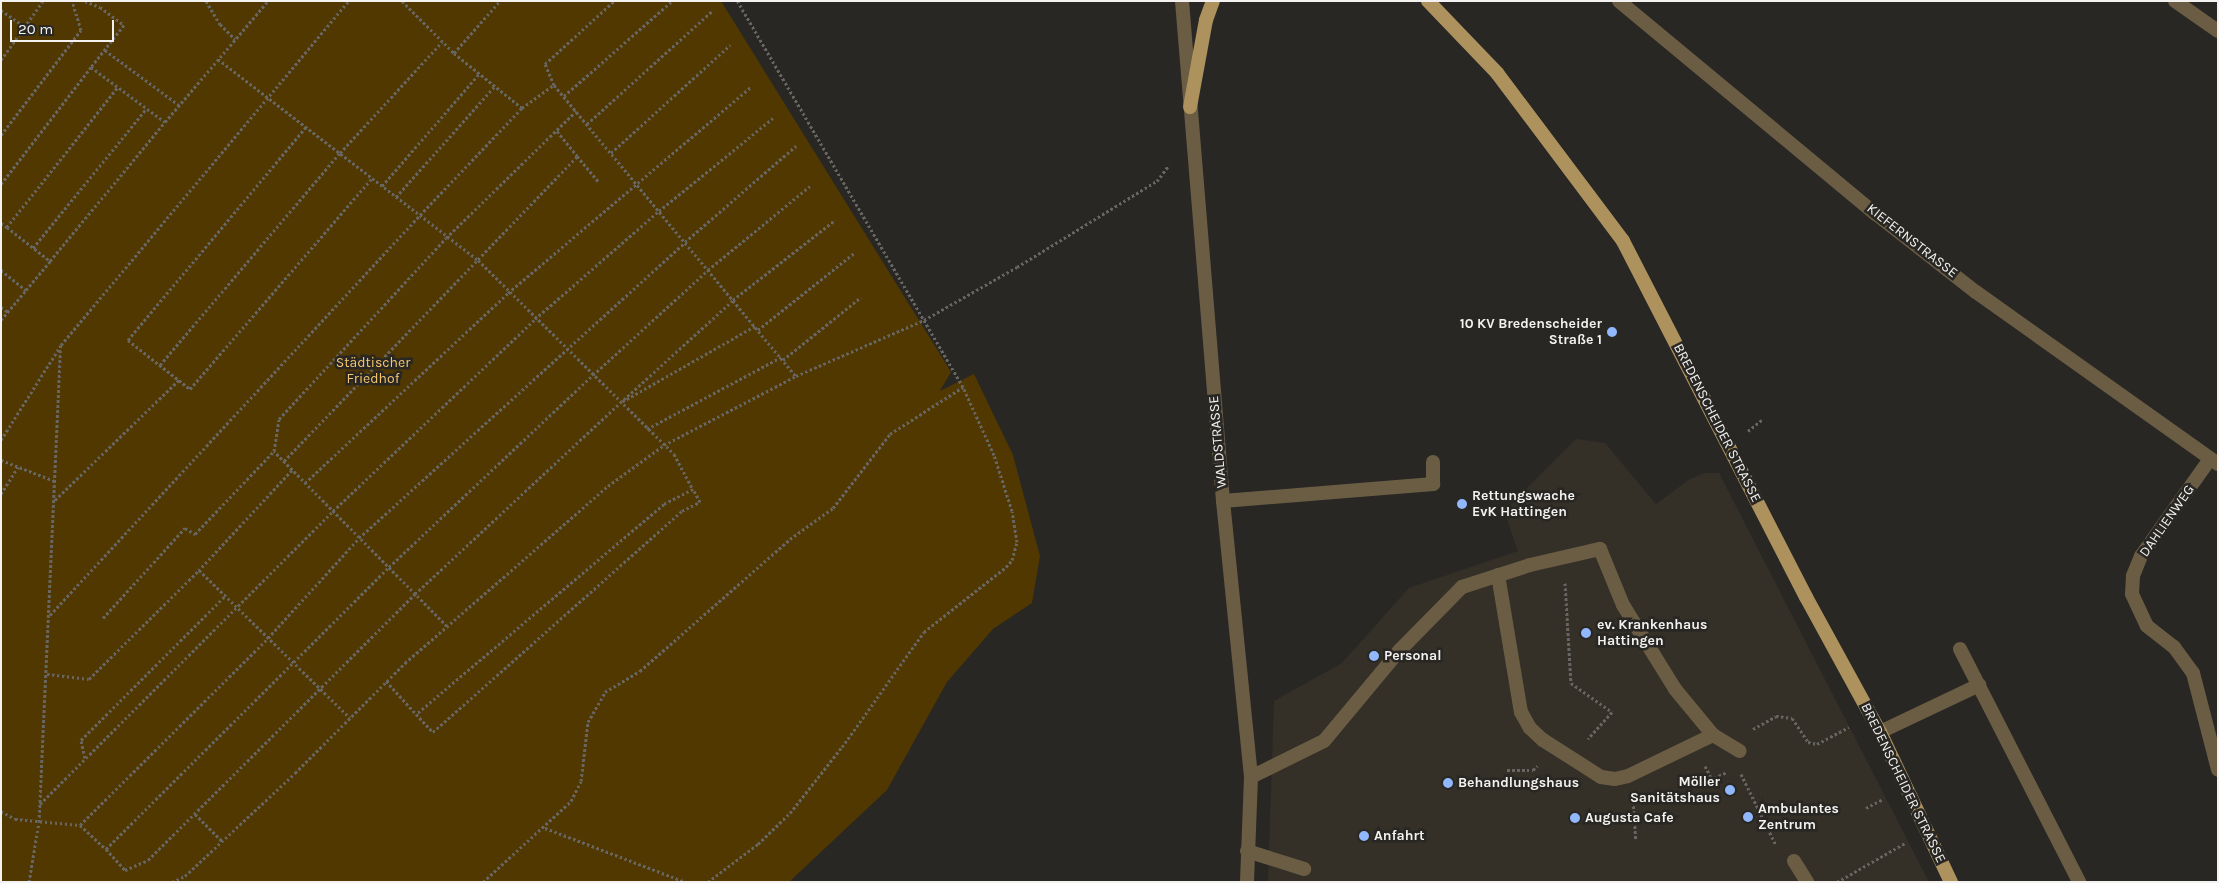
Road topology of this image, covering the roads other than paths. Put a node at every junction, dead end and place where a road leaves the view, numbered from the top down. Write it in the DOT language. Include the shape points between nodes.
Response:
graph roads {
  1 [pos="1182,1"];
  2 [pos="1213,1"];
  3 [pos="1428,1"];
  4 [pos="1619,1"];
  5 [pos="2176,1"];
  6 [pos="2218,30"];
  7 [pos="1190,107"];
  8 [pos="2214,461"];
  9 [pos="1433,462"];
  10 [pos="1223,501"];
  11 [pos="1498,575"];
  12 [pos="1960,649"];
  13 [pos="1979,685"];
  14 [pos="1880,732"];
  15 [pos="1713,735"];
  16 [pos="1740,751"];
  17 [pos="2218,770"];
  18 [pos="1250,777"];
  19 [pos="1247,850"];
  20 [pos="1794,861"];
  21 [pos="1304,869"];
  22 [pos="1247,882"];
  23 [pos="1808,882"];
  24 [pos="1951,882"];
  25 [pos="2079,882"];
  1 -- 7 [label="street, WALDSTRASSE"];
  2 -- 7 [label="main road" via="1206,20"];
  3 -- 14 [label="main road, BREDENSCHEIDER STRASSE" via="1497,72 1622,241 1806,597"];
  4 -- 8 [label="street, KIEFERNSTRASSE" via="1876,214 1976,292"];
  5 -- 6 [label="street"];
  7 -- 10 [label="street, WALDSTRASSE"];
  8 -- 17 [label="street, DAHLIENWEG" via="2141,556 2133,576 2132,594 2147,626 2174,648 2193,673"];
  9 -- 10 [label="street" via="1433,484"];
  10 -- 18 [label="street, WALDSTRASSE"];
  11 -- 15 [label="street" via="1600,549 1623,604 1675,689"];
  11 -- 15 [label="street" via="1521,712 1530,728 1543,740 1601,777 1628,776"];
  11 -- 18 [label="street" via="1462,587 1399,651 1324,742"];
  12 -- 13 [label="street"];
  13 -- 14 [label="street"];
  13 -- 25 [label="street"];
  14 -- 24 [label="main road, BREDENSCHEIDER STRASSE"];
  15 -- 16 [label="street"];
  18 -- 19 [label="street, WALDSTRASSE"];
  19 -- 21 [label="street"];
  19 -- 22 [label="street, WALDSTRASSE"];
  20 -- 23 [label="street"];
}
